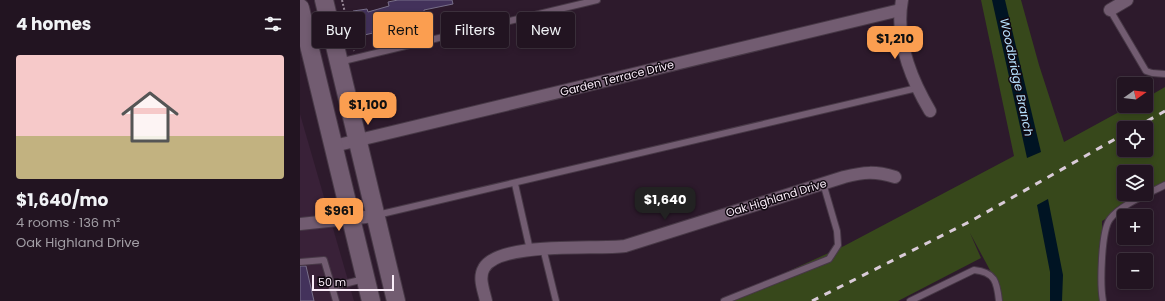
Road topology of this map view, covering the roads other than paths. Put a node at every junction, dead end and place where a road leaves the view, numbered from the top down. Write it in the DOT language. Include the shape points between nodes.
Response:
graph roads {
  1 [pos="324,0"];
  2 [pos="596,0"];
  3 [pos="1127,0"];
  4 [pos="901,5"];
  5 [pos="300,8"];
  6 [pos="1110,10"];
  7 [pos="338,62"];
  8 [pos="1165,74"];
  9 [pos="917,88"];
  10 [pos="930,111"];
  11 [pos="356,141"];
  12 [pos="334,146"];
  13 [pos="895,177"];
  14 [pos="823,183"];
  15 [pos="515,184"];
  16 [pos="1165,184"];
  17 [pos="375,216"];
  18 [pos="351,218"];
  19 [pos="300,224"];
  20 [pos="543,248"];
  21 [pos="530,250"];
  22 [pos="300,262"];
  23 [pos="366,279"];
  24 [pos="332,287"];
  25 [pos="336,301"];
  26 [pos="371,301"];
  27 [pos="396,301"];
  28 [pos="486,301"];
  29 [pos="556,301"];
  30 [pos="724,301"];
  31 [pos="910,301"];
  32 [pos="999,301"];
  33 [pos="1103,301"];
  1 -- 7 [label="main road"];
  2 -- 7 [label="lane"];
  3 -- 6 [label="street"];
  4 -- 9 [label="street" via="903,37"];
  4 -- 11 [label="street, Garden Terrace Drive"];
  5 -- 12 [label="main road"];
  6 -- 8 [label="lane" via="1146,70"];
  7 -- 11 [label="main road"];
  9 -- 10 [label="street"];
  9 -- 15 [label="lane"];
  11 -- 12 [label="street, Garden Terrace Drive"];
  11 -- 17 [label="main road"];
  12 -- 18 [label="main road"];
  13 -- 14 [label="street, Oak Highland Drive" via="878,172 861,173"];
  14 -- 20 [label="street, Oak Highland Drive" via="625,246"];
  14 -- 30 [label="lane" via="837,232 838,245 829,259"];
  15 -- 17 [label="lane"];
  15 -- 21 [label="lane"];
  16 -- 33 [label="lane" via="1109,219 1102,265"];
  17 -- 18 [label="street"];
  17 -- 27 [label="main road"];
  18 -- 19 [label="street"];
  18 -- 23 [label="main road"];
  20 -- 21 [label="street, Oak Highland Drive"];
  20 -- 29 [label="lane"];
  21 -- 28 [label="street, Oak Highland Drive" via="491,260 483,269 481,281"];
  22 -- 24 [label="lane" via="324,260"];
  23 -- 24 [label="lane"];
  23 -- 26 [label="main road"];
  24 -- 25 [label="lane"];
  31 -- 32 [label="lane" via="974,270 983,271 996,281"];
}
